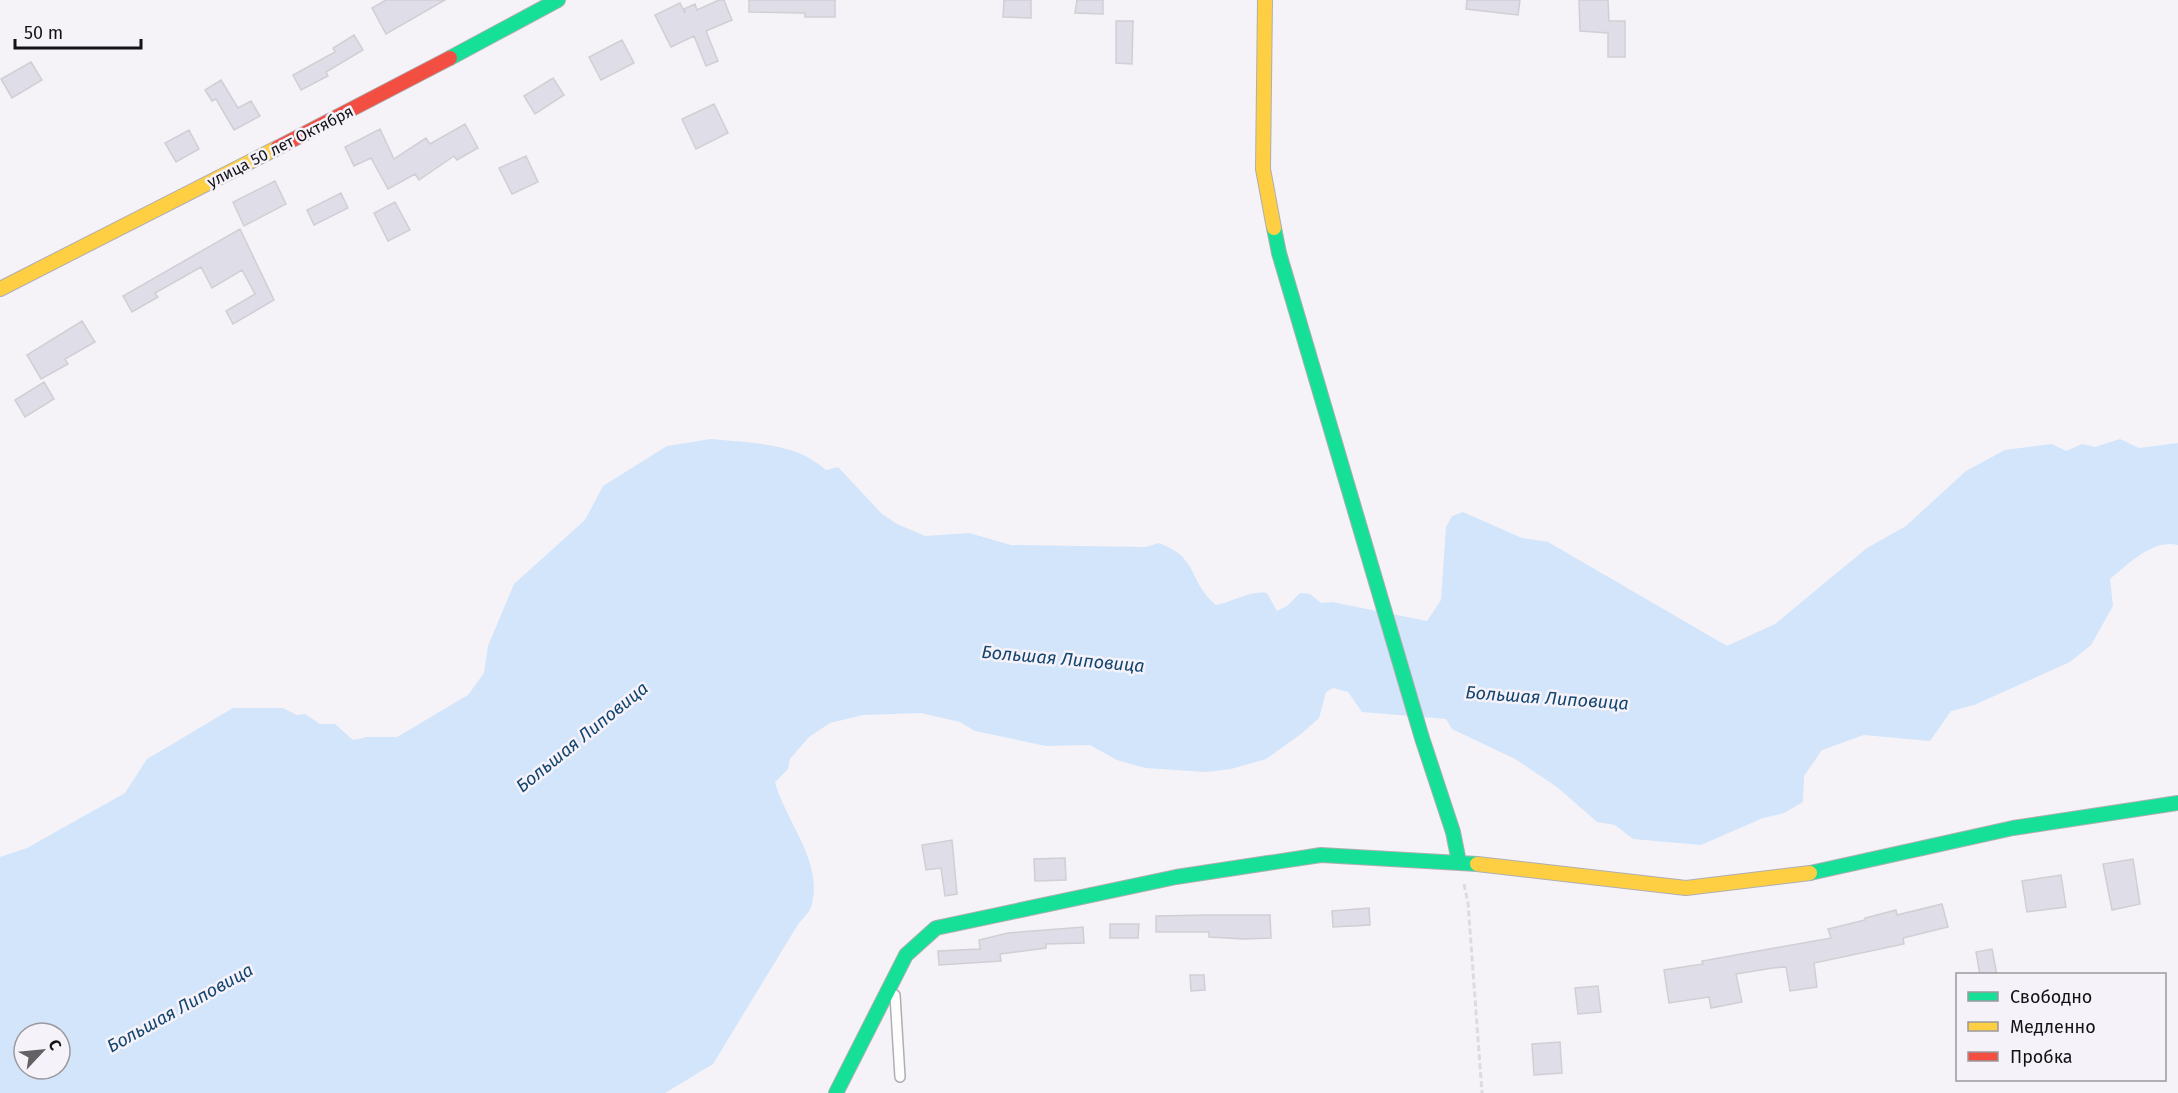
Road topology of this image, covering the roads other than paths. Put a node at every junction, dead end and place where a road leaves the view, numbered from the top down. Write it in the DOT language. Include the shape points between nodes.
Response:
graph roads {
  1 [pos="558,0"];
  2 [pos="1265,0"];
  3 [pos="0,289"];
  4 [pos="2178,803"];
  5 [pos="1459,862"];
  6 [pos="906,955"];
  7 [pos="900,1077"];
  8 [pos="836,1093"];
  1 -- 3 [label="street, улица 50 лет Октября"];
  2 -- 5 [label="street" via="1263,169 1269,210"];
  4 -- 5 [label="street" via="2013,828 1805,874 1686,888"];
  5 -- 6 [label="street" via="1321,855 1176,877 936,928"];
  6 -- 7 [label="lane" via="894,996"];
  6 -- 8 [label="street"];
}
